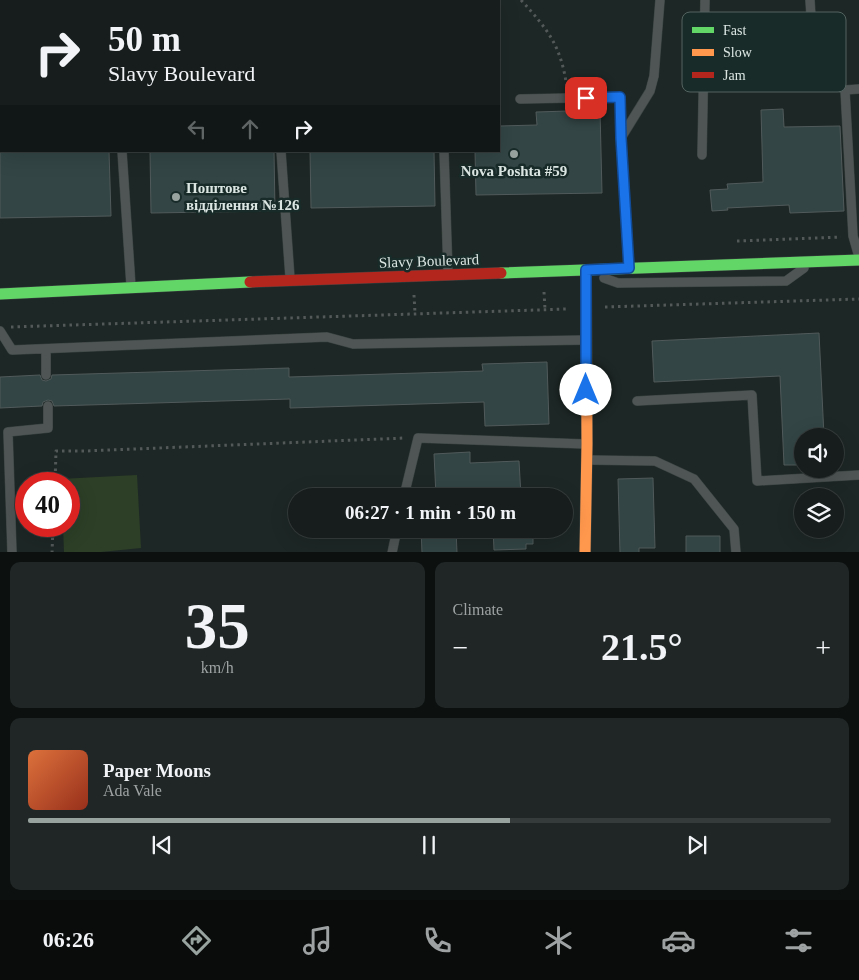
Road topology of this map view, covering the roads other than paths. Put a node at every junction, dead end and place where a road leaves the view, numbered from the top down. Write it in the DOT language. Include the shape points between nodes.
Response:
graph roads {
  1 [pos="660,0"];
  2 [pos="859,88"];
  3 [pos="846,90"];
  4 [pos="703,92"];
  5 [pos="845,92"];
  6 [pos="520,99"];
  7 [pos="621,138"];
  8 [pos="122,152"];
  9 [pos="281,152"];
  10 [pos="444,152"];
  11 [pos="702,154"];
  12 [pos="859,259"];
  13 [pos="815,261"];
  14 [pos="629,268"];
  15 [pos="586,270"];
  16 [pos="448,275"];
  17 [pos="290,280"];
  18 [pos="131,288"];
  19 [pos="0,294"];
  20 [pos="0,331"];
  21 [pos="586,340"];
  22 [pos="46,349"];
  23 [pos="46,375"];
  24 [pos="637,401"];
  25 [pos="48,406"];
  26 [pos="586,444"];
  27 [pos="586,460"];
  28 [pos="859,475"];
  29 [pos="406,488"];
  30 [pos="395,538"];
  31 [pos="12,552"];
  32 [pos="392,552"];
  33 [pos="585,552"];
  34 [pos="736,552"];
  1 -- 7 [label="lane" via="650,91"];
  2 -- 3 [label="lane"];
  4 -- 11 [label="lane"];
  5 -- 12 [label="lane" via="853,236"];
  6 -- 7 [label="lane" via="620,97"];
  7 -- 14 [label="lane"];
  8 -- 18 [label="lane"];
  9 -- 17 [label="lane"];
  10 -- 16 [label="lane"];
  12 -- 13 [label="street, Slavy Boulevard"];
  13 -- 14 [label="street, Slavy Boulevard"];
  13 -- 15 [label="lane" via="786,281 618,283"];
  14 -- 15 [label="street, Slavy Boulevard"];
  15 -- 16 [label="street, Slavy Boulevard"];
  15 -- 21 [label="street"];
  16 -- 17 [label="street, Slavy Boulevard"];
  17 -- 18 [label="street, Slavy Boulevard"];
  18 -- 19 [label="street, Slavy Boulevard"];
  20 -- 22 [label="lane" via="12,350"];
  21 -- 22 [label="lane" via="353,344 327,337"];
  21 -- 26 [label="street"];
  22 -- 23 [label="lane"];
  24 -- 28 [label="lane" via="752,395 757,481"];
  25 -- 31 [label="lane" via="48,428 8,432"];
  26 -- 27 [label="street"];
  26 -- 29 [label="lane" via="418,438"];
  27 -- 33 [label="street"];
  27 -- 34 [label="lane" via="655,460 694,478 734,529"];
  30 -- 32 [label="lane"];
}
